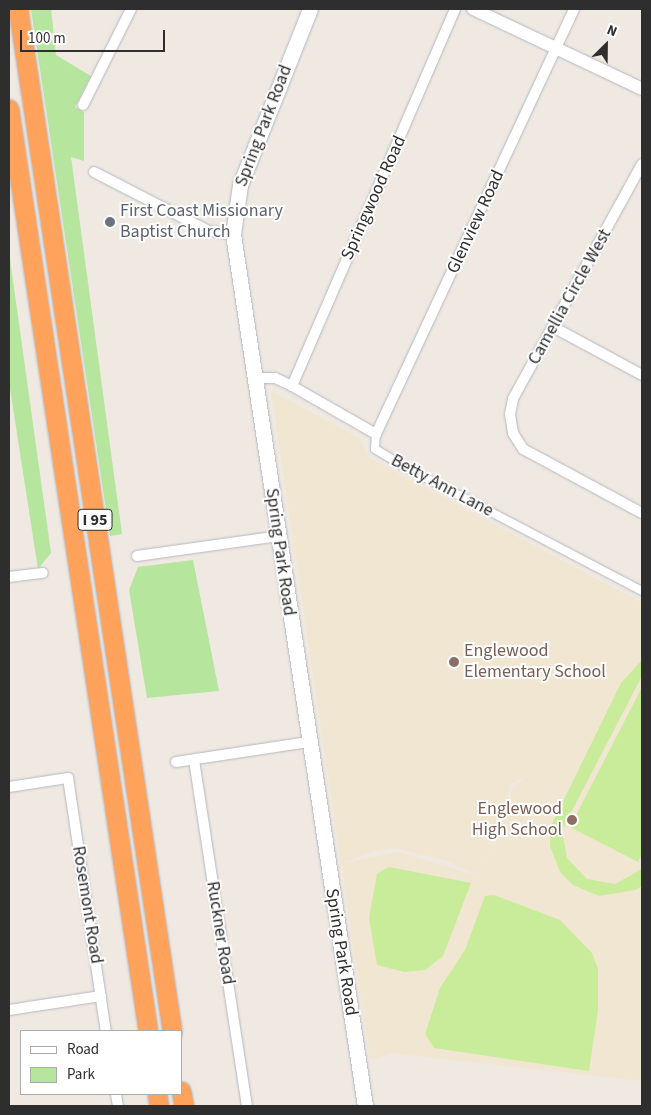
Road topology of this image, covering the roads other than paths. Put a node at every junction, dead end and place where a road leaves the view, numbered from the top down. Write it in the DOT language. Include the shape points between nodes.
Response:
graph roads {
  1 [pos="18,9"];
  2 [pos="310,9"];
  3 [pos="455,9"];
  4 [pos="474,9"];
  5 [pos="574,9"];
  6 [pos="127,10"];
  7 [pos="557,49"];
  8 [pos="642,89"];
  9 [pos="83,105"];
  10 [pos="9,109"];
  11 [pos="642,164"];
  12 [pos="94,172"];
  13 [pos="233,234"];
  14 [pos="553,327"];
  15 [pos="642,375"];
  16 [pos="255,378"];
  17 [pos="292,386"];
  18 [pos="376,434"];
  19 [pos="642,513"];
  20 [pos="279,536"];
  21 [pos="137,556"];
  22 [pos="43,573"];
  23 [pos="9,577"];
  24 [pos="642,591"];
  25 [pos="309,742"];
  26 [pos="194,760"];
  27 [pos="176,762"];
  28 [pos="9,787"];
  29 [pos="101,996"];
  30 [pos="9,1010"];
  31 [pos="106,1030"];
  32 [pos="148,1030"];
  33 [pos="172,1030"];
  34 [pos="247,1106"];
  35 [pos="365,1106"];
  1 -- 33 [label="highway, I 95"];
  2 -- 13 [label="main road, Spring Park Road" via="240,185"];
  3 -- 17 [label="street, Springwood Road"];
  4 -- 7 [label="street"];
  5 -- 7 [label="street, Glenview Road"];
  6 -- 9 [label="street"];
  7 -- 8 [label="street"];
  7 -- 18 [label="street, Glenview Road"];
  10 -- 32 [label="highway, I 95"];
  11 -- 14 [label="street, Camellia Circle West"];
  12 -- 13 [label="street" via="209,231"];
  13 -- 16 [label="main road, Spring Park Road"];
  14 -- 15 [label="street"];
  14 -- 19 [label="street, Camellia Circle West" via="513,399 513,434 533,456"];
  16 -- 17 [label="street" via="274,378"];
  16 -- 20 [label="main road, Spring Park Road"];
  17 -- 18 [label="street"];
  18 -- 24 [label="street, Betty Ann Lane" via="375,449 403,466"];
  20 -- 21 [label="street"];
  20 -- 25 [label="main road, Spring Park Road"];
  22 -- 23 [label="street"];
  25 -- 26 [label="street"];
  25 -- 35 [label="main road, Spring Park Road"];
  26 -- 27 [label="street"];
  26 -- 34 [label="street, Ruckner Road"];
  28 -- 29 [label="street, Rosemont Road" via="68,778"];
  29 -- 30 [label="street"];
  29 -- 31 [label="street, Rosemont Road"];
}
